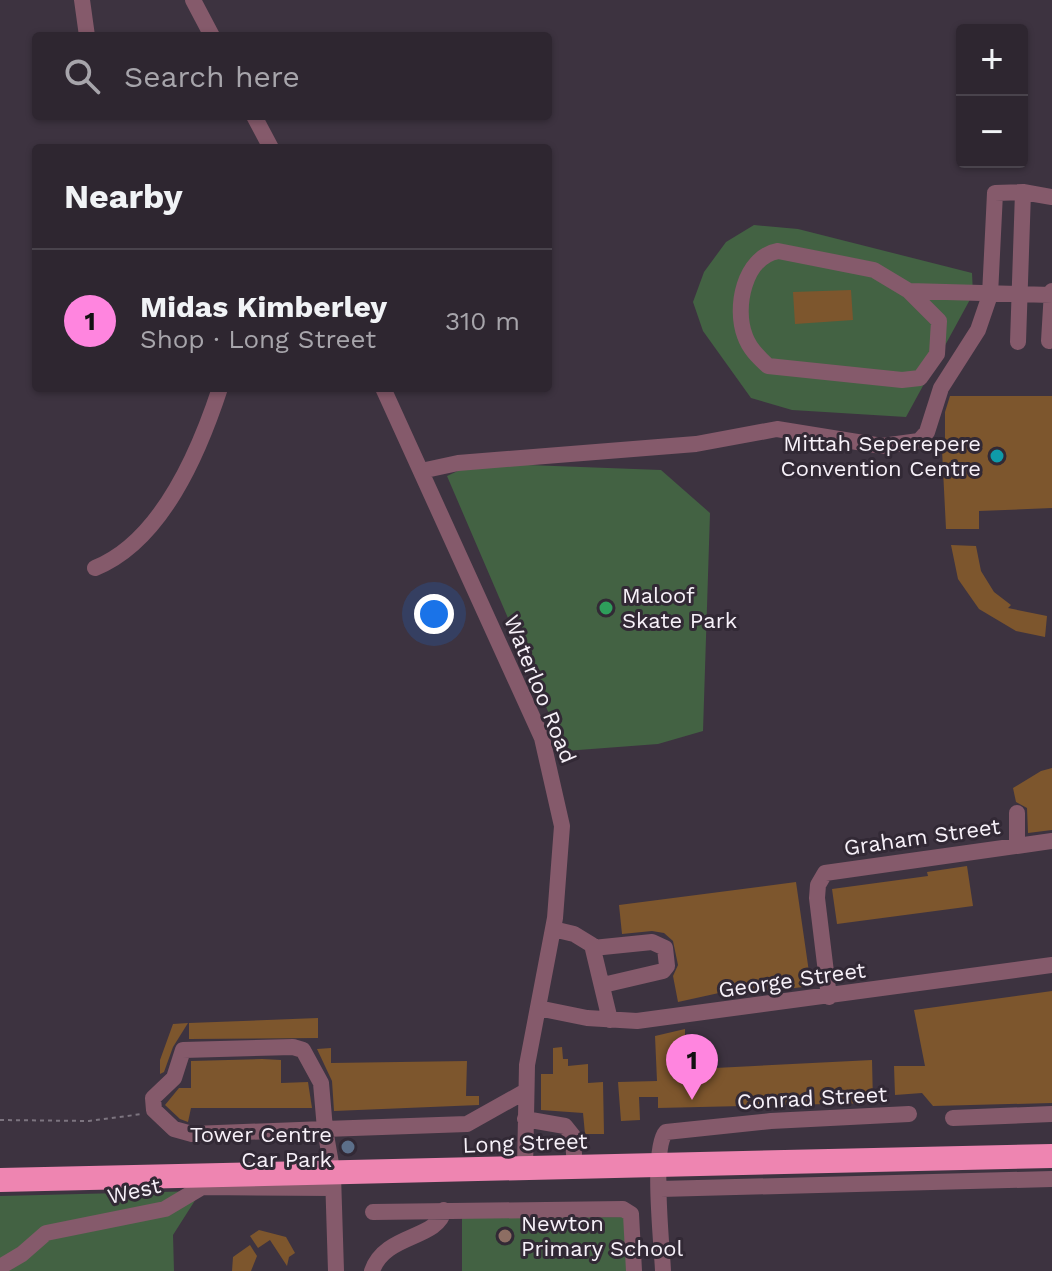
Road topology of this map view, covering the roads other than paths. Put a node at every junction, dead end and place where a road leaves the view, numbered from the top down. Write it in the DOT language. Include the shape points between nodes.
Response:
graph roads {
  1 [pos="82,0"];
  2 [pos="193,0"];
  3 [pos="86,32"];
  4 [pos="210,32"];
  5 [pos="256,120"];
  6 [pos="267,144"];
  7 [pos="1023,192"];
  8 [pos="1052,197"];
  9 [pos="909,291"];
  10 [pos="1052,294"];
  11 [pos="990,295"];
  12 [pos="1020,295"];
  13 [pos="1049,341"];
  14 [pos="1018,342"];
  15 [pos="219,392"];
  16 [pos="385,392"];
  17 [pos="421,471"];
  18 [pos="95,568"];
  19 [pos="1017,813"];
  20 [pos="1052,841"];
  21 [pos="1017,846"];
  22 [pos="553,929"];
  23 [pos="593,948"];
  24 [pos="1052,965"];
  25 [pos="603,985"];
  26 [pos="829,997"];
  27 [pos="538,1008"];
  28 [pos="610,1020"];
  29 [pos="526,1091"];
  30 [pos="909,1114"];
  31 [pos="1052,1114"];
  32 [pos="953,1118"];
  33 [pos="525,1119"];
  34 [pos="325,1129"];
  35 [pos="1052,1142"];
  36 [pos="574,1154"];
  37 [pos="1052,1156"];
  38 [pos="525,1162"];
  39 [pos="0,1165"];
  40 [pos="660,1169"];
  41 [pos="332,1174"];
  42 [pos="1052,1179"];
  43 [pos="0,1180"];
  44 [pos="444,1210"];
  45 [pos="373,1212"];
  46 [pos="0,1267"];
  47 [pos="336,1271"];
  48 [pos="372,1271"];
  49 [pos="634,1271"];
  50 [pos="663,1271"];
  1 -- 3 [label="street"];
  2 -- 4 [label="street"];
  5 -- 6 [label="street"];
  7 -- 8 [label="street"];
  7 -- 11 [label="street" via="1000,190 993,197"];
  7 -- 12 [label="street"];
  9 -- 9 [label="street" via="939,321 937,354 920,378 768,366 743,333 745,280 771,253 874,270"];
  9 -- 11 [label="street"];
  10 -- 12 [label="street"];
  10 -- 13 [label="street"];
  11 -- 12 [label="street"];
  11 -- 17 [label="street" via="978,330 936,398 927,432 907,445 882,446 777,429 696,444 458,463"];
  12 -- 14 [label="street"];
  15 -- 18 [label="street" via="198,448 165,506 122,554"];
  16 -- 17 [label="street, Waterloo Road"];
  17 -- 22 [label="street, Waterloo Road" via="548,759 562,826"];
  19 -- 21 [label="street"];
  20 -- 21 [label="street, Graham Street"];
  21 -- 26 [label="street, Graham Street" via="825,873 817,898"];
  22 -- 23 [label="street" via="584,939"];
  22 -- 27 [label="street, Waterloo Road"];
  23 -- 25 [label="street"];
  23 -- 25 [label="street" via="652,942 665,948 663,971"];
  24 -- 26 [label="street, George Street"];
  25 -- 28 [label="street"];
  26 -- 28 [label="street, George Street"];
  27 -- 28 [label="street, George Street"];
  27 -- 29 [label="street, Waterloo Road"];
  29 -- 33 [label="street, Waterloo Road"];
  29 -- 34 [label="street" via="467,1124"];
  30 -- 40 [label="street, Conrad Street" via="677,1129 662,1136"];
  31 -- 32 [label="street"];
  33 -- 36 [label="street" via="565,1126 573,1136"];
  33 -- 38 [label="street, Waterloo Road"];
  34 -- 34 [label="street" via="192,1134 174,1129 154,1110 153,1098 174,1078 183,1050 293,1047 303,1050 321,1083"];
  34 -- 41 [label="street"];
  35 -- 40 [label="highway, Long Street"];
  36 -- 38 [label="highway, Long Street"];
  36 -- 40 [label="highway, Long Street"];
  37 -- 40 [label="highway, Long Street"];
  38 -- 40 [label="highway, Long Street"];
  38 -- 41 [label="highway, Long Street"];
  39 -- 41 [label="highway, Long Street"];
  40 -- 42 [label="street, Long Street"];
  40 -- 50 [label="street"];
  41 -- 43 [label="highway, Long Street"];
  41 -- 46 [label="street, West" via="202,1187 157,1211 46,1233"];
  41 -- 47 [label="street"];
  44 -- 45 [label="street"];
  44 -- 48 [label="street" via="435,1226 381,1253"];
  44 -- 49 [label="street" via="623,1209 633,1224"];
}
